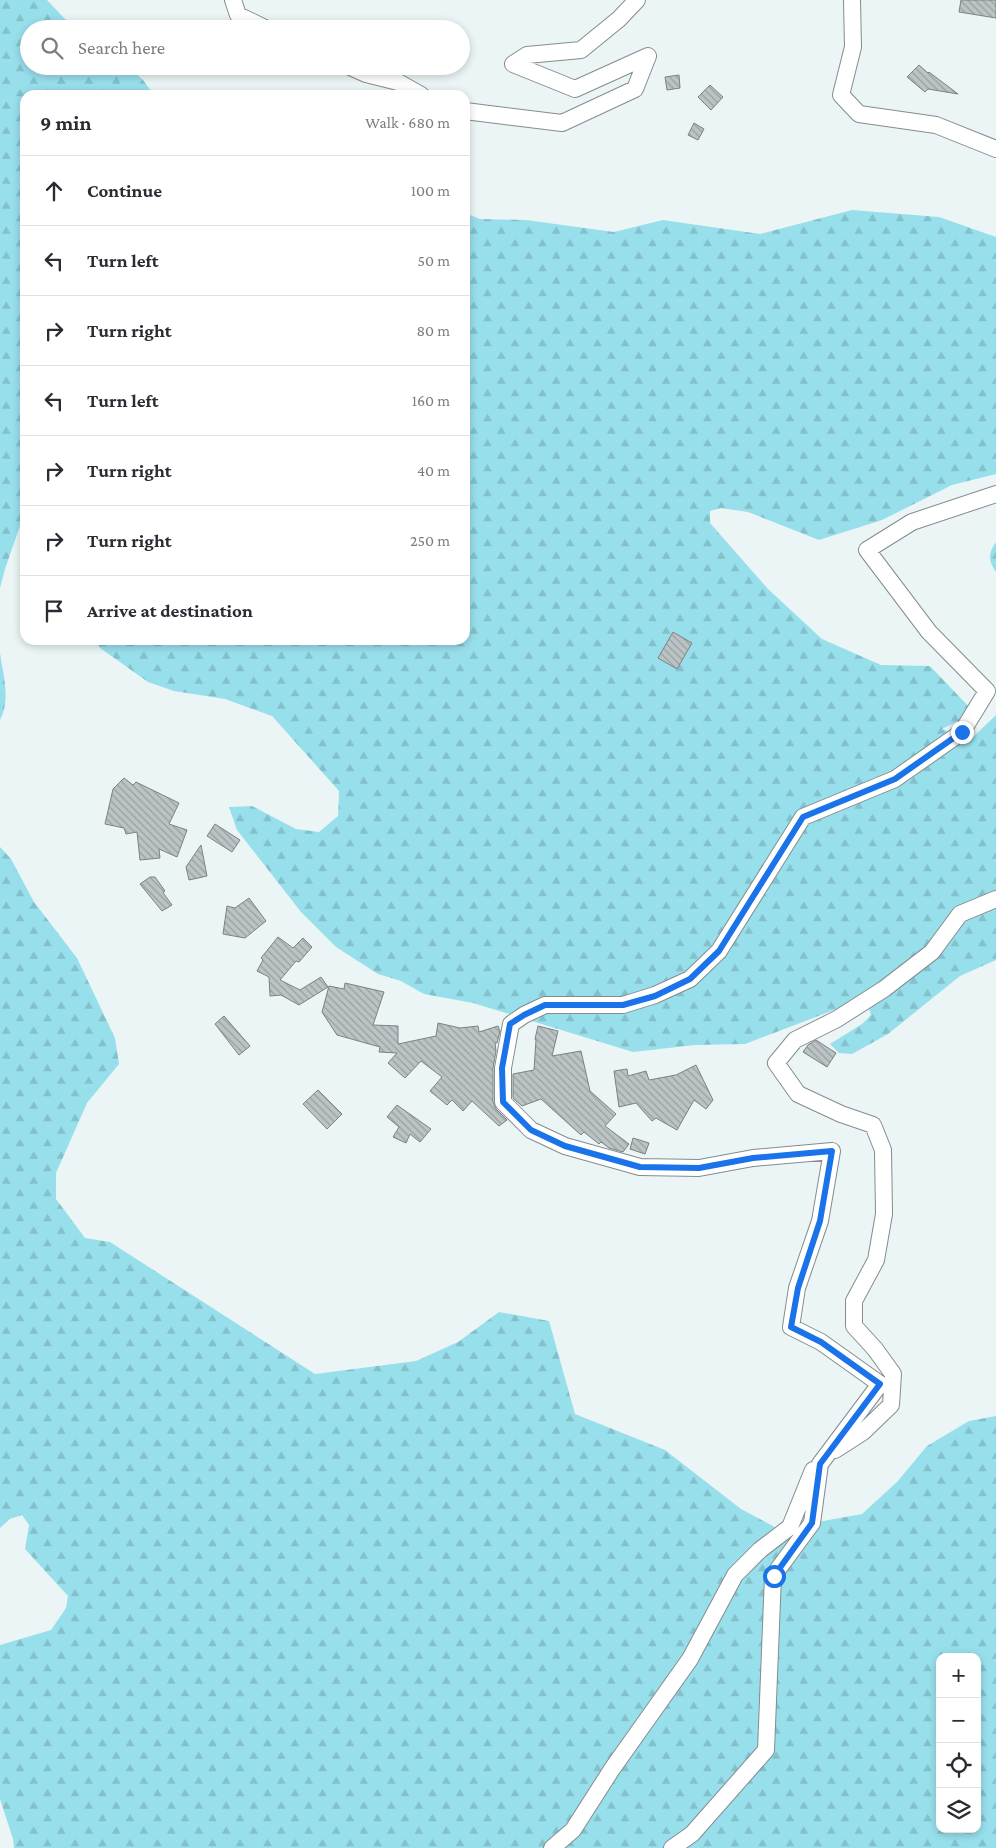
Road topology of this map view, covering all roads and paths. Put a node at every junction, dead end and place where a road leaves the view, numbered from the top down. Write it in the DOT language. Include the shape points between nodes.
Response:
graph roads {
  1 [pos="233,0"];
  2 [pos="637,0"];
  3 [pos="852,0"];
  4 [pos="248,20"];
  5 [pos="370,75"];
  6 [pos="412,90"];
  7 [pos="470,112"];
  8 [pos="996,149"];
  9 [pos="996,494"];
  10 [pos="996,899"];
  11 [pos="820,1464"];
  12 [pos="552,1848"];
  13 [pos="672,1848"];
  1 -- 4 [label="street" via="238,15"];
  2 -- 7 [label="street" via="620,19 581,50 527,54 513,64 575,89 648,56 635,90 562,123"];
  3 -- 8 [label="street" via="853,47 841,95 859,114 936,125"];
  5 -- 6 [label="street" via="398,82"];
  9 -- 11 [label="street" via="912,522 867,550 929,632 987,691 962,732 895,779 803,817 719,951 690,979 655,996 623,1005 545,1005 510,1024 502,1068 503,1102 531,1130 565,1146 640,1167 699,1168 753,1158 832,1151 820,1221 798,1288 791,1327 821,1342 880,1384"];
  10 -- 11 [label="street" via="960,914 932,952 884,989 837,1019 795,1040 776,1063 798,1094 873,1125 883,1150 884,1214 876,1260 854,1301 854,1326 893,1374 891,1405 863,1432"];
  11 -- 12 [label="street" via="811,1472 790,1527 735,1575 690,1659 617,1761 573,1830"];
  11 -- 13 [label="street" via="812,1523 774,1576 766,1750 692,1834"];
}
